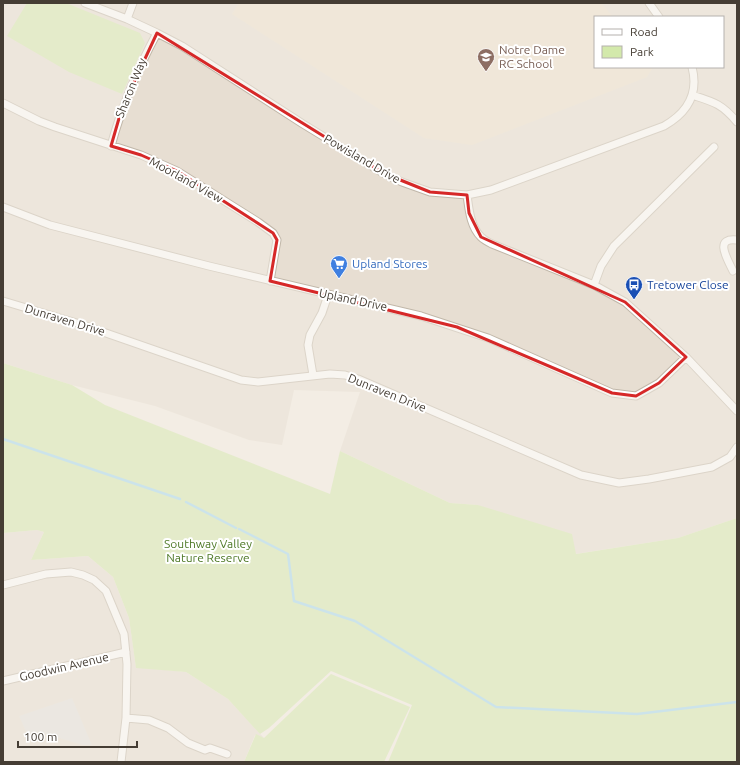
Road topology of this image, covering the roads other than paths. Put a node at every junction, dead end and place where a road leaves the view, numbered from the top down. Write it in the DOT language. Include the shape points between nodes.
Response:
graph roads {
  1 [pos="86,3"];
  2 [pos="133,3"];
  3 [pos="649,3"];
  4 [pos="658,16"];
  5 [pos="128,19"];
  6 [pos="157,33"];
  7 [pos="692,68"];
  8 [pos="692,95"];
  9 [pos="3,102"];
  10 [pos="737,122"];
  11 [pos="111,146"];
  12 [pos="714,147"];
  13 [pos="467,195"];
  14 [pos="3,207"];
  15 [pos="737,240"];
  16 [pos="733,271"];
  17 [pos="270,281"];
  18 [pos="594,285"];
  19 [pos="328,295"];
  20 [pos="3,301"];
  21 [pos="686,358"];
  22 [pos="313,375"];
  23 [pos="737,412"];
  24 [pos="737,447"];
  25 [pos="3,585"];
  26 [pos="126,652"];
  27 [pos="3,681"];
  28 [pos="126,718"];
  29 [pos="227,754"];
  30 [pos="121,762"];
  1 -- 5 [label="street, Powisland Drive"];
  2 -- 5 [label="street"];
  3 -- 4 [label="street"];
  5 -- 6 [label="street, Powisland Drive"];
  6 -- 11 [label="street, Sharon Way" via="126,97"];
  6 -- 13 [label="street, Powisland Drive" via="182,46 383,173 430,192"];
  7 -- 8 [label="street, Powisland Drive"];
  8 -- 10 [label="street" via="713,102 726,110"];
  8 -- 13 [label="street, Powisland Drive" via="681,114 664,126 498,188"];
  9 -- 11 [label="street, Moorland View" via="39,121"];
  11 -- 17 [label="street, Moorland View" via="141,155 177,171 273,233 277,240"];
  12 -- 18 [label="street" via="614,246 601,266"];
  13 -- 18 [label="street" via="469,213 481,237 492,244"];
  14 -- 17 [label="street, Upland Drive" via="50,225"];
  15 -- 16 [label="street" via="725,242 723,246"];
  17 -- 19 [label="street, Upland Drive"];
  18 -- 21 [label="street" via="625,302"];
  19 -- 21 [label="street, Upland Drive" via="420,316 463,329 612,393 636,396 659,383"];
  19 -- 22 [label="street" via="308,345"];
  20 -- 22 [label="street, Dunraven Drive" via="80,324 241,380 258,382"];
  21 -- 23 [label="street"];
  22 -- 24 [label="street, Dunraven Drive" via="330,374 358,379 581,475 619,483 712,467 730,457"];
  25 -- 26 [label="street" via="46,574 70,572 94,580 106,591 124,634"];
  26 -- 27 [label="street, Goodwin Avenue"];
  26 -- 28 [label="street"];
  28 -- 29 [label="street" via="149,720 168,728 188,743 205,750 210,748"];
  28 -- 30 [label="street"];
}
